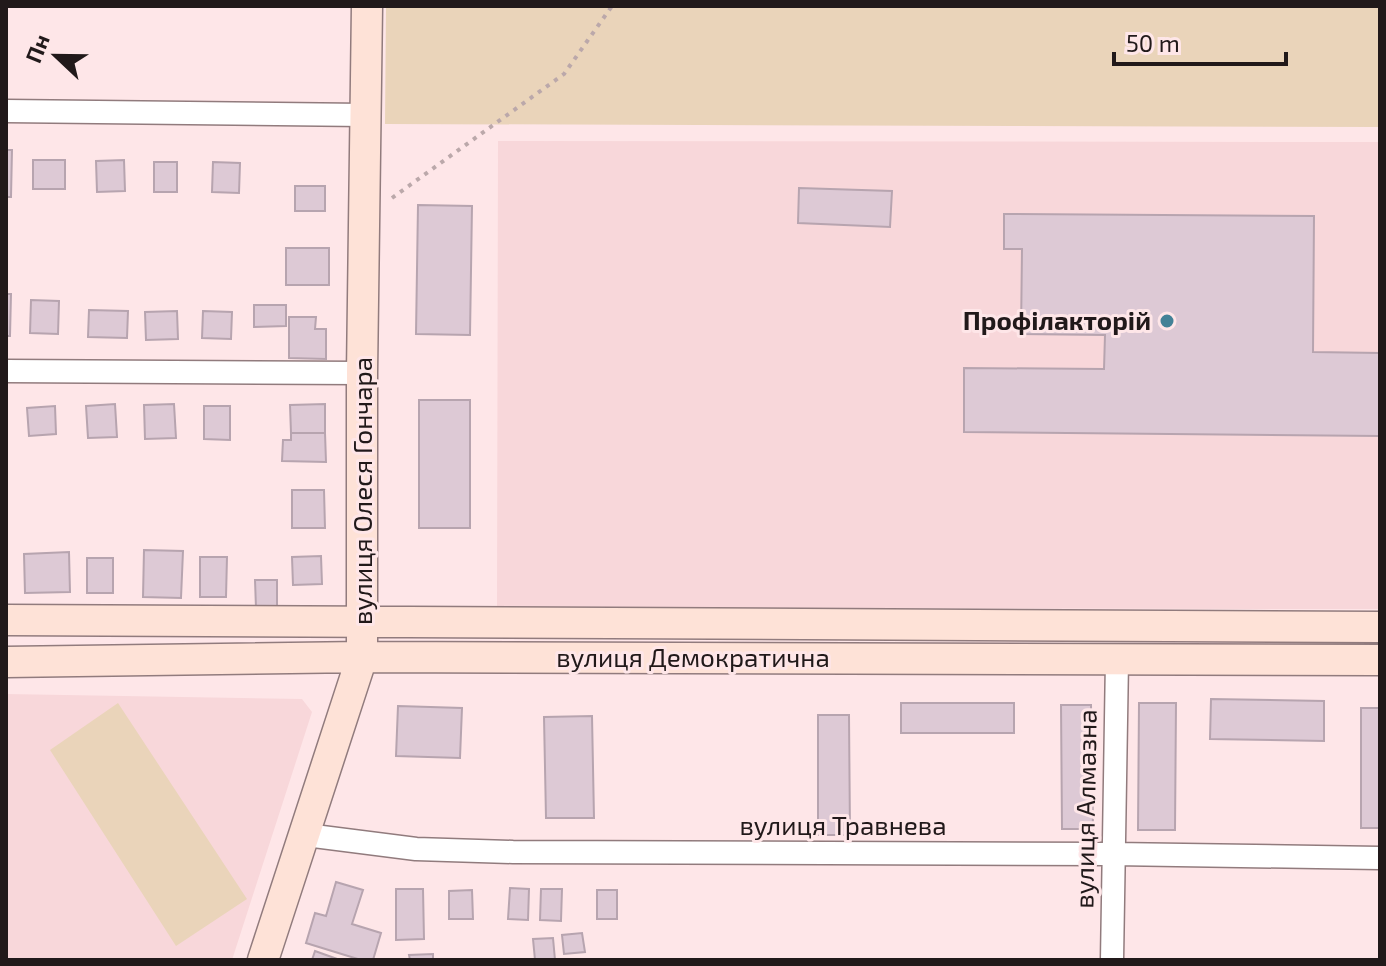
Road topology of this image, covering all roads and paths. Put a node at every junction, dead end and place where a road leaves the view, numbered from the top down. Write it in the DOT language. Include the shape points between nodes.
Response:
graph roads {
  1 [pos="367,6"];
  2 [pos="612,6"];
  3 [pos="6,111"];
  4 [pos="365,115"];
  5 [pos="364,218"];
  6 [pos="6,371"];
  7 [pos="362,373"];
  8 [pos="6,620"];
  9 [pos="364,620"];
  10 [pos="1380,627"];
  11 [pos="362,657"];
  12 [pos="1117,660"];
  13 [pos="1380,660"];
  14 [pos="6,662"];
  15 [pos="306,835"];
  16 [pos="1114,854"];
  17 [pos="1380,858"];
  18 [pos="263,960"];
  19 [pos="1112,960"];
  1 -- 4 [label="street, вулиця Олеся Гончара"];
  2 -- 5 [label="path" via="564,74"];
  3 -- 4 [label="street"];
  4 -- 5 [label="street, вулиця Олеся Гончара"];
  5 -- 7 [label="street, вулиця Олеся Гончара"];
  6 -- 7 [label="street"];
  7 -- 9 [label="street, вулиця Олеся Гончара"];
  8 -- 9 [label="street, вулиця Демократична"];
  9 -- 10 [label="street, вулиця Демократична"];
  9 -- 11 [label="street, вулиця Олеся Гончара"];
  11 -- 12 [label="street, вулиця Демократична"];
  11 -- 14 [label="street, вулиця Демократична"];
  11 -- 15 [label="street, вулиця Олеся Гончара"];
  12 -- 13 [label="street, вулиця Демократична"];
  12 -- 16 [label="street, вулиця Алмазна"];
  15 -- 16 [label="street, вулиця Травнева" via="416,849 513,852"];
  15 -- 18 [label="street, вулиця Олеся Гончара"];
  16 -- 17 [label="street, вулиця Травнева"];
  16 -- 19 [label="street, вулиця Алмазна"];
}
